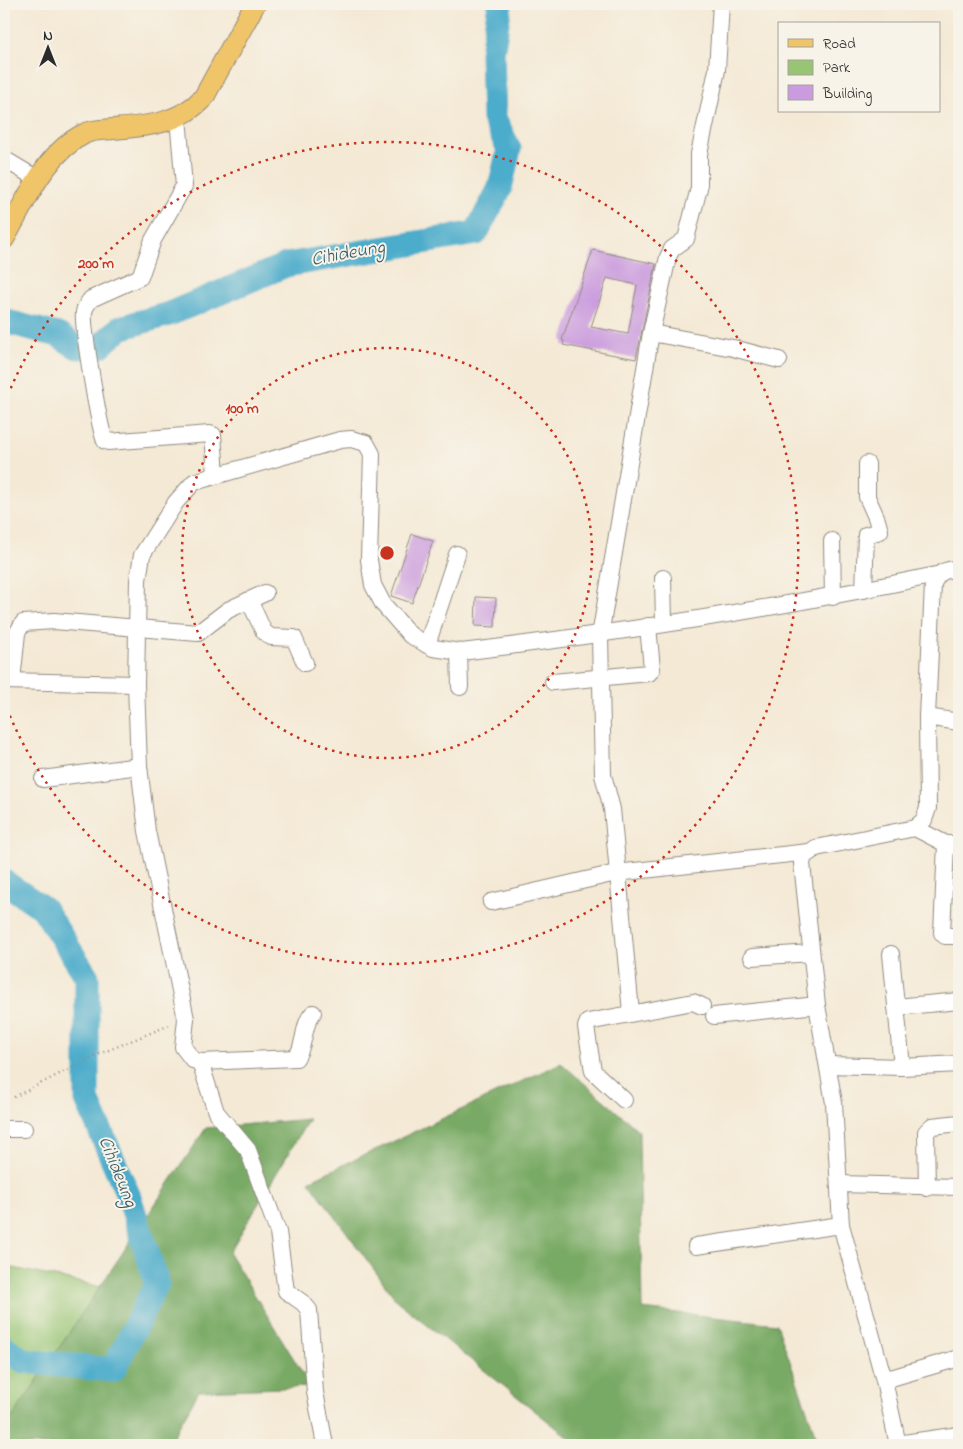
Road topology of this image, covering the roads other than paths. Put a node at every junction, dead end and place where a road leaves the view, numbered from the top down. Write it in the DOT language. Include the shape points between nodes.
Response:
graph roads {
  1 [pos="255,4"];
  2 [pos="721,4"];
  3 [pos="178,118"];
  4 [pos="4,159"];
  5 [pos="39,180"];
  6 [pos="4,239"];
  7 [pos="651,333"];
  8 [pos="779,360"];
  9 [pos="867,464"];
  10 [pos="216,474"];
  11 [pos="832,541"];
  12 [pos="457,554"];
  13 [pos="959,568"];
  14 [pos="936,576"];
  15 [pos="662,578"];
  16 [pos="864,590"];
  17 [pos="265,593"];
  18 [pos="833,597"];
  19 [pos="249,600"];
  20 [pos="656,624"];
  21 [pos="138,627"];
  22 [pos="600,636"];
  23 [pos="426,645"];
  24 [pos="460,652"];
  25 [pos="305,663"];
  26 [pos="599,676"];
  27 [pos="8,681"];
  28 [pos="553,682"];
  29 [pos="136,684"];
  30 [pos="460,686"];
  31 [pos="927,716"];
  32 [pos="959,722"];
  33 [pos="139,766"];
  34 [pos="43,778"];
  35 [pos="915,828"];
  36 [pos="953,844"];
  37 [pos="809,852"];
  38 [pos="616,873"];
  39 [pos="492,902"];
  40 [pos="959,936"];
  41 [pos="811,953"];
  42 [pos="891,954"];
  43 [pos="752,957"];
  44 [pos="959,1001"];
  45 [pos="816,1005"];
  46 [pos="896,1007"];
  47 [pos="631,1012"];
  48 [pos="313,1013"];
  49 [pos="200,1062"];
  50 [pos="959,1064"];
  51 [pos="828,1065"];
  52 [pos="902,1067"];
  53 [pos="624,1100"];
  54 [pos="959,1123"];
  55 [pos="4,1129"];
  56 [pos="24,1129"];
  57 [pos="838,1184"];
  58 [pos="959,1187"];
  59 [pos="927,1188"];
  60 [pos="842,1225"];
  61 [pos="696,1246"];
  62 [pos="959,1358"];
  63 [pos="884,1380"];
  64 [pos="959,1436"];
  65 [pos="325,1445"];
  66 [pos="898,1445"];
  1 -- 3 [label="main road" via="204,97"];
  2 -- 7 [label="street" via="717,70 699,154 699,188 686,239 672,249 668,257"];
  3 -- 5 [label="main road" via="149,126 86,133 64,149"];
  3 -- 10 [label="street" via="184,176 182,191 153,240 140,277 92,299 86,304 84,316 105,440 210,434"];
  4 -- 5 [label="street"];
  5 -- 6 [label="main road"];
  7 -- 8 [label="street"];
  7 -- 22 [label="street"];
  9 -- 16 [label="street" via="867,497 880,531 866,536"];
  10 -- 21 [label="street" via="194,482 185,491 142,556 138,580"];
  10 -- 23 [label="street" via="340,440 366,443 372,454 369,560 373,585 383,604 401,625"];
  11 -- 18 [label="street"];
  12 -- 23 [label="street"];
  13 -- 14 [label="street"];
  14 -- 16 [label="street"];
  14 -- 31 [label="street" via="932,594"];
  15 -- 20 [label="street"];
  16 -- 18 [label="street"];
  17 -- 19 [label="street"];
  18 -- 20 [label="street"];
  19 -- 21 [label="street" via="228,610 198,633"];
  19 -- 25 [label="street" via="264,632 271,637 294,638"];
  20 -- 22 [label="street"];
  20 -- 26 [label="street" via="651,671"];
  21 -- 27 [label="street" via="54,621 23,623 16,633"];
  21 -- 29 [label="street"];
  22 -- 24 [label="street"];
  22 -- 26 [label="street"];
  23 -- 24 [label="street"];
  24 -- 30 [label="street"];
  26 -- 28 [label="street"];
  26 -- 38 [label="street" via="603,775 611,804"];
  27 -- 29 [label="street"];
  29 -- 33 [label="street"];
  31 -- 32 [label="street"];
  31 -- 35 [label="street" via="928,808 924,820"];
  33 -- 34 [label="street"];
  33 -- 49 [label="street" via="147,832 186,1019 183,1047 193,1060"];
  35 -- 36 [label="street"];
  35 -- 37 [label="street"];
  36 -- 40 [label="street" via="942,933"];
  37 -- 38 [label="street"];
  37 -- 41 [label="street" via="804,856 802,872"];
  38 -- 39 [label="street"];
  38 -- 47 [label="street"];
  41 -- 43 [label="street"];
  41 -- 45 [label="street"];
  42 -- 46 [label="street"];
  44 -- 46 [label="street"];
  45 -- 47 [label="street" via="708,1011 695,1002"];
  45 -- 51 [label="street"];
  46 -- 52 [label="street"];
  47 -- 53 [label="street" via="586,1024 593,1071"];
  48 -- 49 [label="street" via="308,1018 296,1058"];
  49 -- 65 [label="street" via="216,1112 248,1150 278,1232 286,1291 309,1310 316,1392"];
  50 -- 52 [label="street"];
  51 -- 52 [label="street"];
  51 -- 57 [label="street" via="836,1124"];
  54 -- 59 [label="street" via="932,1126 926,1132"];
  55 -- 56 [label="street"];
  57 -- 59 [label="street"];
  57 -- 60 [label="street"];
  58 -- 59 [label="street"];
  60 -- 61 [label="street"];
  60 -- 63 [label="street"];
  62 -- 63 [label="street"];
  63 -- 66 [label="street"];
  64 -- 66 [label="street"];
}
